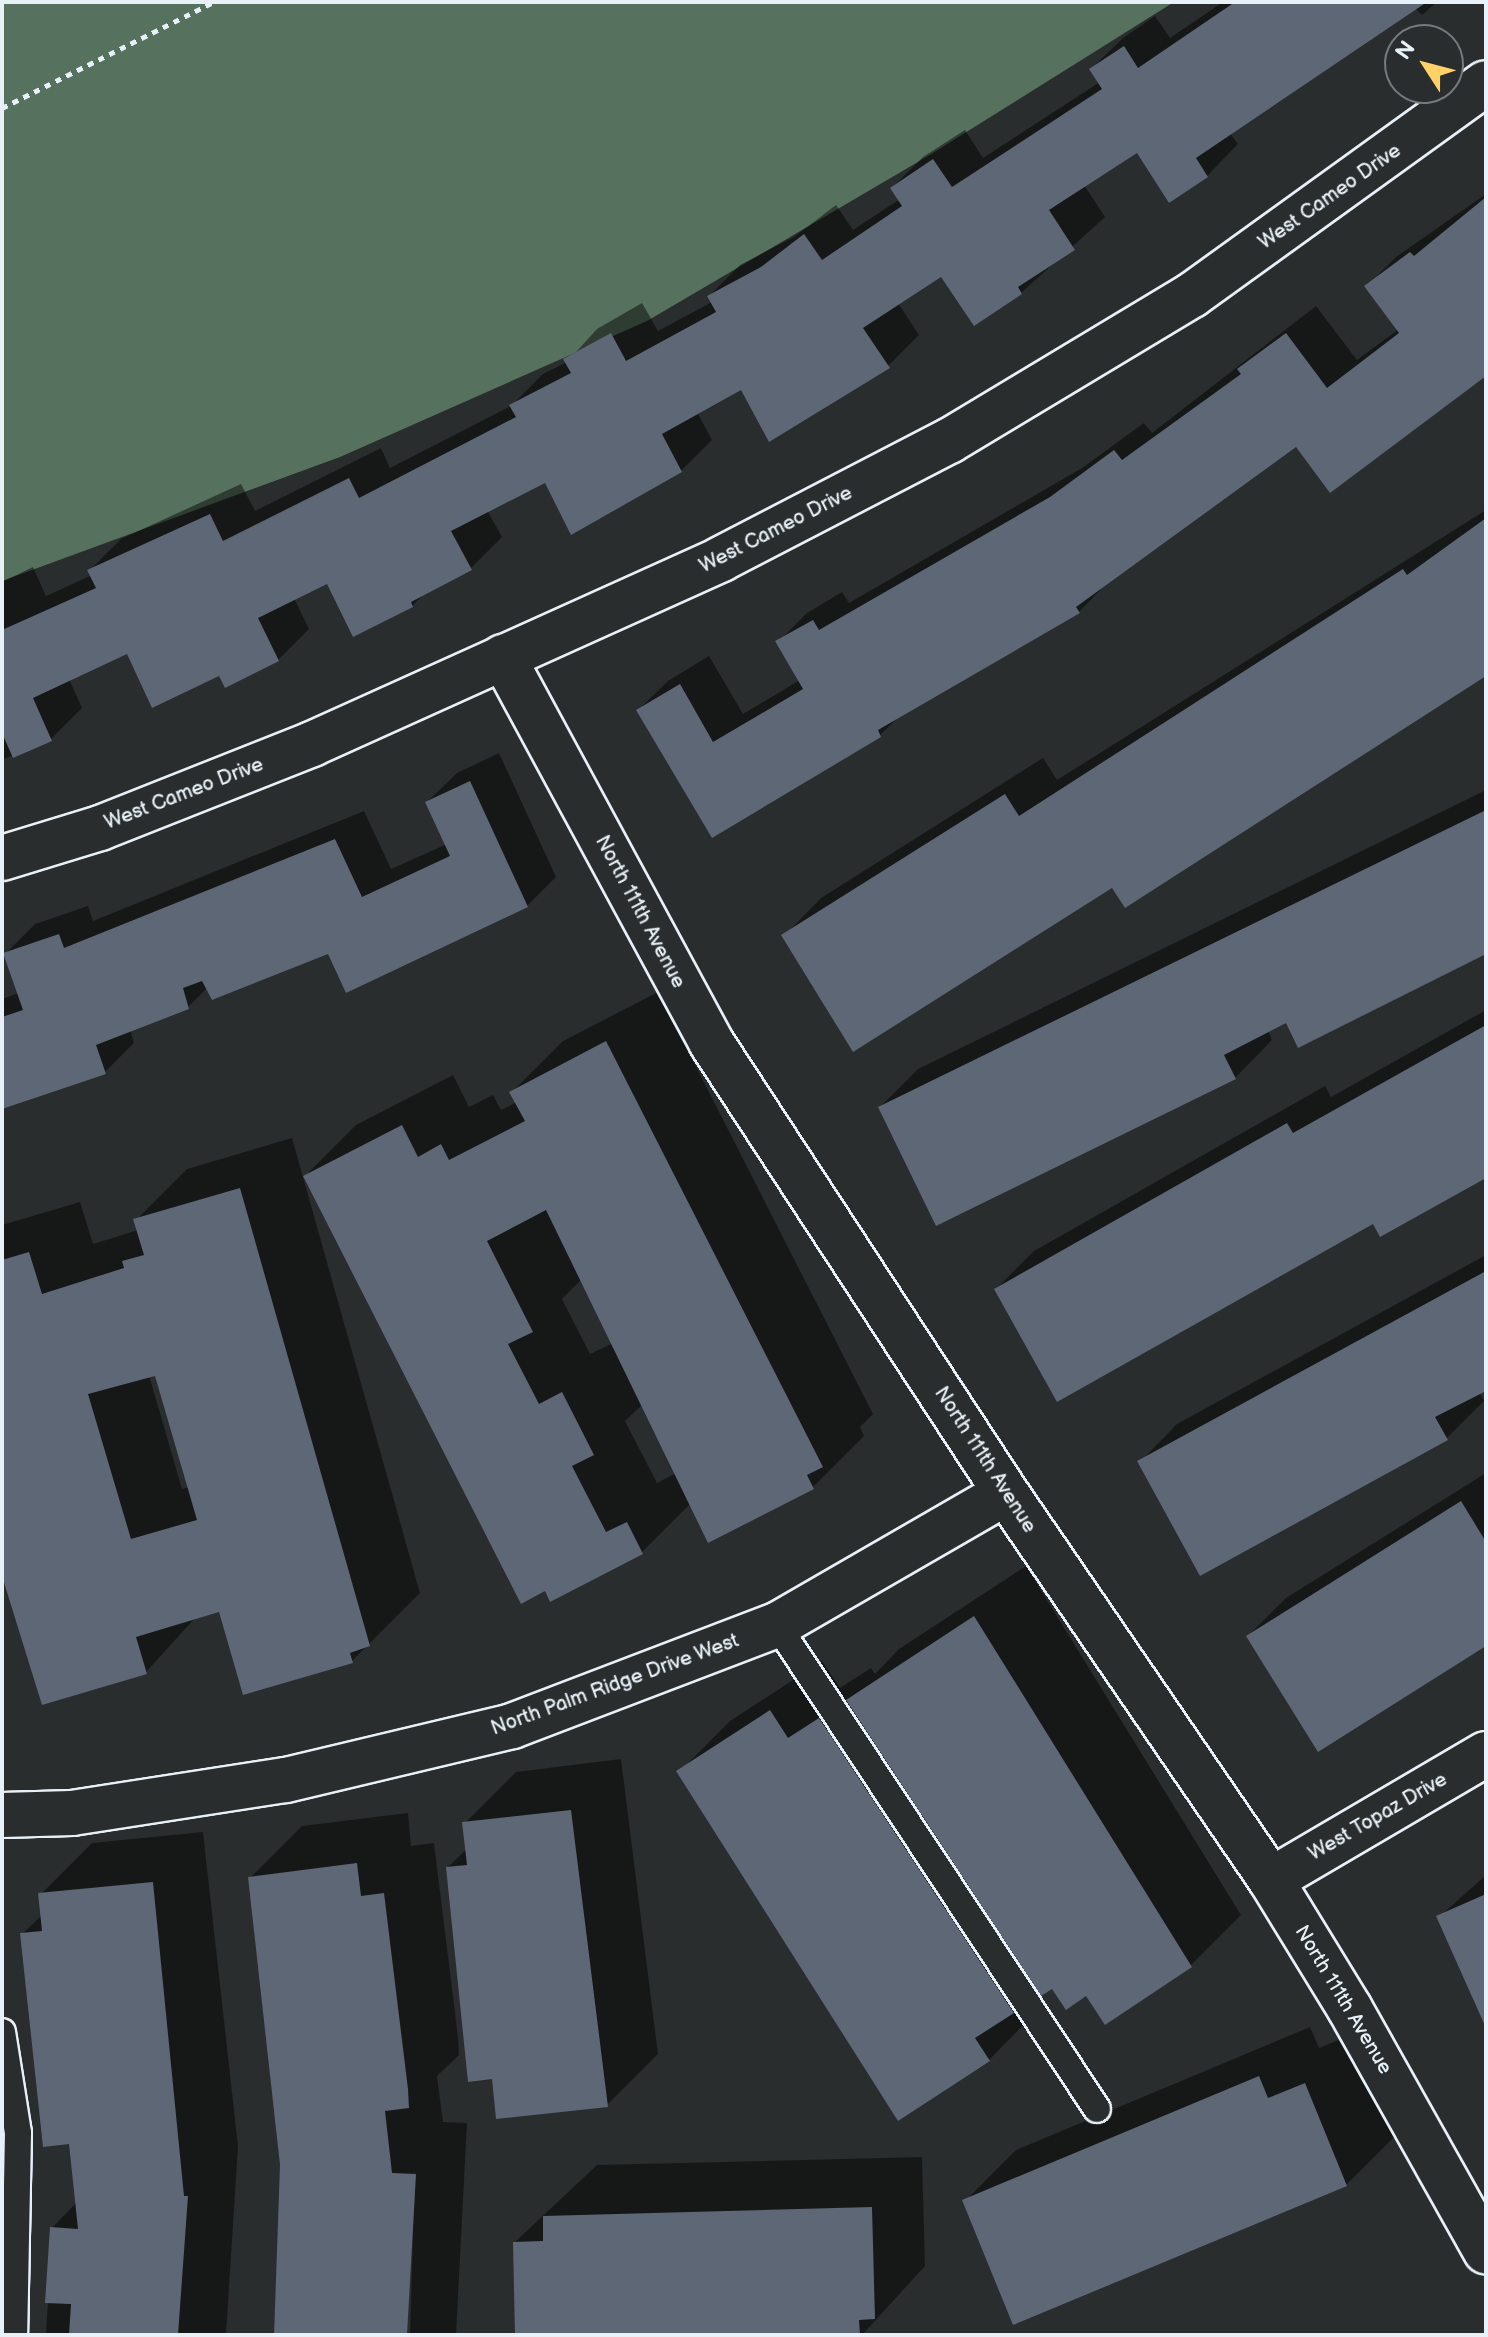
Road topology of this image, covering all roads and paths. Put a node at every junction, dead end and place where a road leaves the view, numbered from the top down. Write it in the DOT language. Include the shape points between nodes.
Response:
graph roads {
  1 [pos="214,2"];
  2 [pos="1486,83"];
  3 [pos="2,108"];
  4 [pos="503,657"];
  5 [pos="2,858"];
  6 [pos="1006,1493"];
  7 [pos="777,1625"];
  8 [pos="1486,1754"];
  9 [pos="2,1815"];
  10 [pos="1271,1880"];
  11 [pos="2,2032"];
  12 [pos="1097,2109"];
  13 [pos="1486,2251"];
  14 [pos="14,2335"];
  1 -- 3 [label="path"];
  2 -- 4 [label="street, West Cameo Drive" via="1192,295 949,441 721,559"];
  4 -- 5 [label="street, West Cameo Drive" via="312,744 100,828"];
  4 -- 6 [label="street, North 111th Avenue" via="711,1042"];
  6 -- 7 [label="street, North Palm Ridge Drive West"];
  6 -- 10 [label="street, North 111th Avenue"];
  7 -- 9 [label="street, North Palm Ridge Drive West" via="497,1730 286,1780 72,1813"];
  7 -- 12 [label="lane"];
  8 -- 10 [label="street, West Topaz Drive"];
  10 -- 13 [label="street, North 111th Avenue"];
  11 -- 14 [label="lane" via="18,2133"];
}
